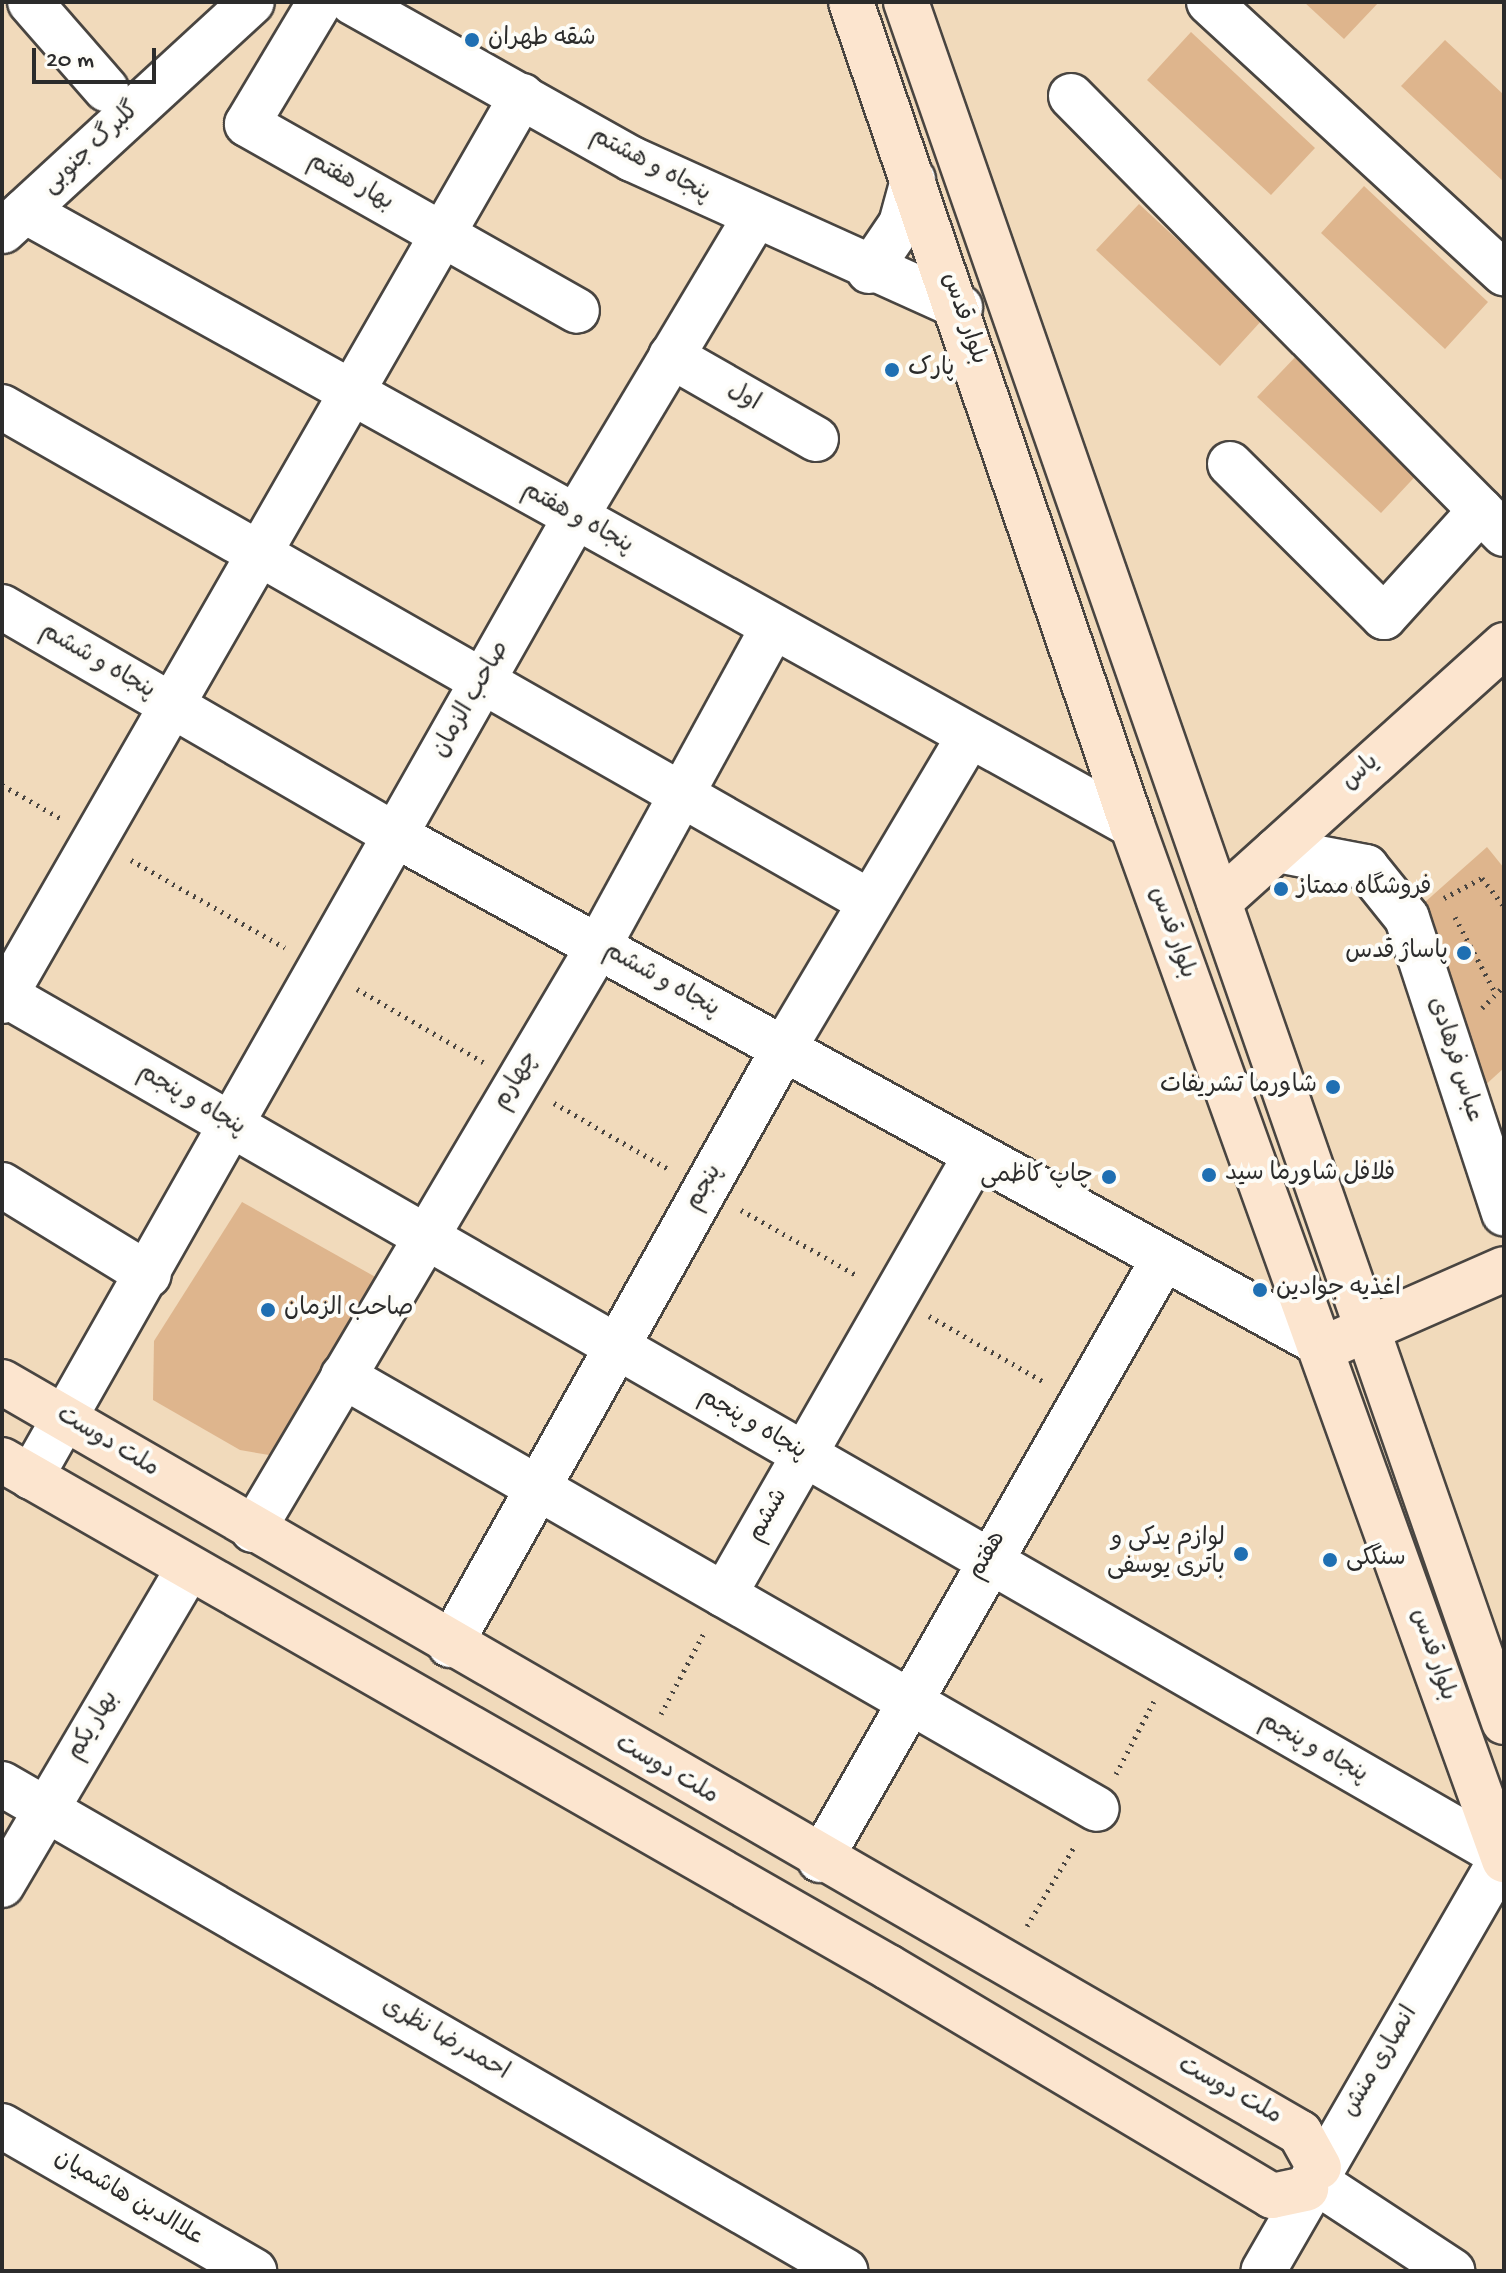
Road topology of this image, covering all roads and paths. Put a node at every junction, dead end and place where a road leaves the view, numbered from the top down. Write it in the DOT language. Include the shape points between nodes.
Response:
graph roads {
  1 [pos="30,2"];
  2 [pos="252,2"];
  3 [pos="320,2"];
  4 [pos="352,2"];
  5 [pos="851,2"];
  6 [pos="906,2"];
  7 [pos="1209,2"];
  8 [pos="106,89"];
  9 [pos="522,96"];
  10 [pos="1071,96"];
  11 [pos="913,180"];
  12 [pos="753,220"];
  13 [pos="13,222"];
  14 [pos="443,235"];
  15 [pos="869,271"];
  16 [pos="1504,273"];
  17 [pos="960,307"];
  18 [pos="577,311"];
  19 [pos="671,356"];
  20 [pos="350,393"];
  21 [pos="2,407"];
  22 [pos="816,439"];
  23 [pos="1230,464"];
  24 [pos="575,518"];
  25 [pos="1492,522"];
  26 [pos="260,550"];
  27 [pos="2,607"];
  28 [pos="773,627"];
  29 [pos="1504,645"];
  30 [pos="484,681"];
  31 [pos="171,705"];
  32 [pos="969,736"];
  33 [pos="682,794"];
  34 [pos="1132,825"];
  35 [pos="395,835"];
  36 [pos="1277,850"];
  37 [pos="1445,898"];
  38 [pos="870,902"];
  39 [pos="1219,902"];
  40 [pos="1504,906"];
  41 [pos="1407,918"];
  42 [pos="598,947"];
  43 [pos="1496,994"];
  44 [pos="3,996"];
  45 [pos="784,1048"];
  46 [pos="234,1126"];
  47 [pos="976,1155"];
  48 [pos="2,1185"];
  49 [pos="1504,1213"];
  50 [pos="425,1232"];
  51 [pos="1164,1258"];
  52 [pos="1504,1269"];
  53 [pos="149,1275"];
  54 [pos="1367,1334"];
  55 [pos="615,1346"];
  56 [pos="1324,1346"];
  57 [pos="343,1376"];
  58 [pos="2,1382"];
  59 [pos="65,1419"];
  60 [pos="803,1455"];
  61 [pos="17,1468"];
  62 [pos="536,1488"];
  63 [pos="253,1530"];
  64 [pos="985,1559"];
  65 [pos="189,1568"];
  66 [pos="724,1595"];
  67 [pos="450,1645"];
  68 [pos="906,1701"];
  69 [pos="1504,1722"];
  70 [pos="639,1755"];
  71 [pos="2,1784"];
  72 [pos="44,1808"];
  73 [pos="1097,1809"];
  74 [pos="1503,1858"];
  75 [pos="820,1860"];
  76 [pos="2,1885"];
  77 [pos="2,2126"];
  78 [pos="1312,2178"];
  79 [pos="254,2271"];
  80 [pos="845,2271"];
  81 [pos="1263,2271"];
  82 [pos="1452,2271"];
  1 -- 8 [label="street"];
  2 -- 13 [label="street, گلبرگ جنوبی"];
  3 -- 14 [label="street, بهار هفتم" via="247,124"];
  4 -- 9 [label="street, پنجاه و هشتم"];
  5 -- 11 [label="main road, بلوار قدس"];
  6 -- 39 [label="main road, بلوار قدس"];
  7 -- 16 [label="street"];
  9 -- 12 [label="street, پنجاه و هشتم"];
  9 -- 14 [label="street"];
  10 -- 25 [label="street"];
  11 -- 15 [label="street" via="901,224"];
  11 -- 17 [label="main road, بلوار قدس"];
  12 -- 15 [label="street, پنجاه و هشتم"];
  12 -- 19 [label="street, صاحب الزمان"];
  13 -- 20 [label="street, پنجاه و هفتم"];
  14 -- 18 [label="street, بهار هفتم"];
  14 -- 20 [label="street"];
  15 -- 17 [label="street, پنجاه و هشتم"];
  17 -- 34 [label="main road, بلوار قدس"];
  19 -- 22 [label="street, اول"];
  19 -- 24 [label="street, صاحب الزمان"];
  20 -- 24 [label="street, پنجاه و هفتم"];
  20 -- 26 [label="street"];
  21 -- 26 [label="street"];
  23 -- 25 [label="street" via="1384,617"];
  24 -- 28 [label="street, پنجاه و هفتم"];
  24 -- 30 [label="street, صاحب الزمان"];
  26 -- 30 [label="street"];
  26 -- 31 [label="street"];
  27 -- 31 [label="street, پنجاه و ششم"];
  28 -- 32 [label="street, پنجاه و هفتم"];
  28 -- 33 [label="street, چهارم"];
  29 -- 36 [label="main road, یاس"];
  30 -- 33 [label="street"];
  30 -- 35 [label="street, صاحب الزمان"];
  31 -- 35 [label="street, پنجاه و ششم"];
  31 -- 44 [label="street"];
  32 -- 34 [label="street, پنجاه و هفتم"];
  32 -- 38 [label="street, پنجم"];
  33 -- 38 [label="street"];
  33 -- 42 [label="street, چهارم"];
  34 -- 56 [label="main road, بلوار قدس"];
  35 -- 42 [label="street, پنجاه و ششم"];
  35 -- 46 [label="street, صاحب الزمان"];
  36 -- 39 [label="main road, یاس"];
  36 -- 41 [label="street, عباس فرهادی" via="1366,867"];
  37 -- 40 [label="path" via="1482,878"];
  37 -- 41 [label="path"];
  37 -- 43 [label="path"];
  38 -- 45 [label="street, پنجم"];
  39 -- 54 [label="main road, بلوار قدس"];
  41 -- 49 [label="street, عباس فرهادی"];
  42 -- 45 [label="street, پنجاه و ششم"];
  42 -- 50 [label="street, چهارم"];
  44 -- 46 [label="street, پنجاه و پنجم"];
  45 -- 47 [label="street, پنجاه و ششم"];
  45 -- 55 [label="street, پنجم"];
  46 -- 50 [label="street, پنجاه و پنجم"];
  46 -- 53 [label="street, صاحب الزمان"];
  47 -- 51 [label="street, پنجاه و ششم"];
  47 -- 60 [label="street, ششم"];
  48 -- 53 [label="street"];
  50 -- 55 [label="street, پنجاه و پنجم"];
  50 -- 57 [label="street, چهارم"];
  51 -- 56 [label="street, پنجاه و ششم"];
  51 -- 64 [label="street, هفتم"];
  52 -- 54 [label="main road"];
  53 -- 59 [label="street, صاحب الزمان"];
  54 -- 56 [label="main road"];
  54 -- 69 [label="main road, بلوار قدس"];
  55 -- 60 [label="street, پنجاه و پنجم"];
  55 -- 62 [label="street, پنجم"];
  56 -- 74 [label="main road, بلوار قدس"];
  57 -- 62 [label="street"];
  57 -- 63 [label="street, چهارم"];
  58 -- 59 [label="main road, ملت دوست"];
  59 -- 61 [label="street, صاحب الزمان"];
  59 -- 63 [label="main road, ملت دوست"];
  60 -- 64 [label="street, پنجاه و پنجم"];
  60 -- 66 [label="street, ششم"];
  61 -- 65 [label="main road"];
  62 -- 66 [label="street"];
  62 -- 67 [label="street, پنجم"];
  63 -- 67 [label="main road, ملت دوست"];
  64 -- 68 [label="street, هفتم"];
  64 -- 74 [label="street, پنجاه و پنجم"];
  65 -- 72 [label="street, بهار یکم"];
  65 -- 78 [label="main road" via="888,1967 1272,2196"];
  66 -- 68 [label="street"];
  66 -- 70 [label="path"];
  67 -- 70 [label="main road, ملت دوست"];
  68 -- 73 [label="street"];
  68 -- 75 [label="street, هفتم"];
  70 -- 75 [label="main road, ملت دوست"];
  71 -- 72 [label="street, احمدرضا نظری"];
  72 -- 76 [label="street, بهار یکم"];
  72 -- 80 [label="street, احمدرضا نظری"];
  74 -- 78 [label="street, انصاری منش"];
  75 -- 78 [label="main road, ملت دوست" via="1300,2133"];
  77 -- 79 [label="street, علاالدین هاشمیان"];
  78 -- 81 [label="street, انصاری منش"];
  78 -- 82 [label="street"];
}
